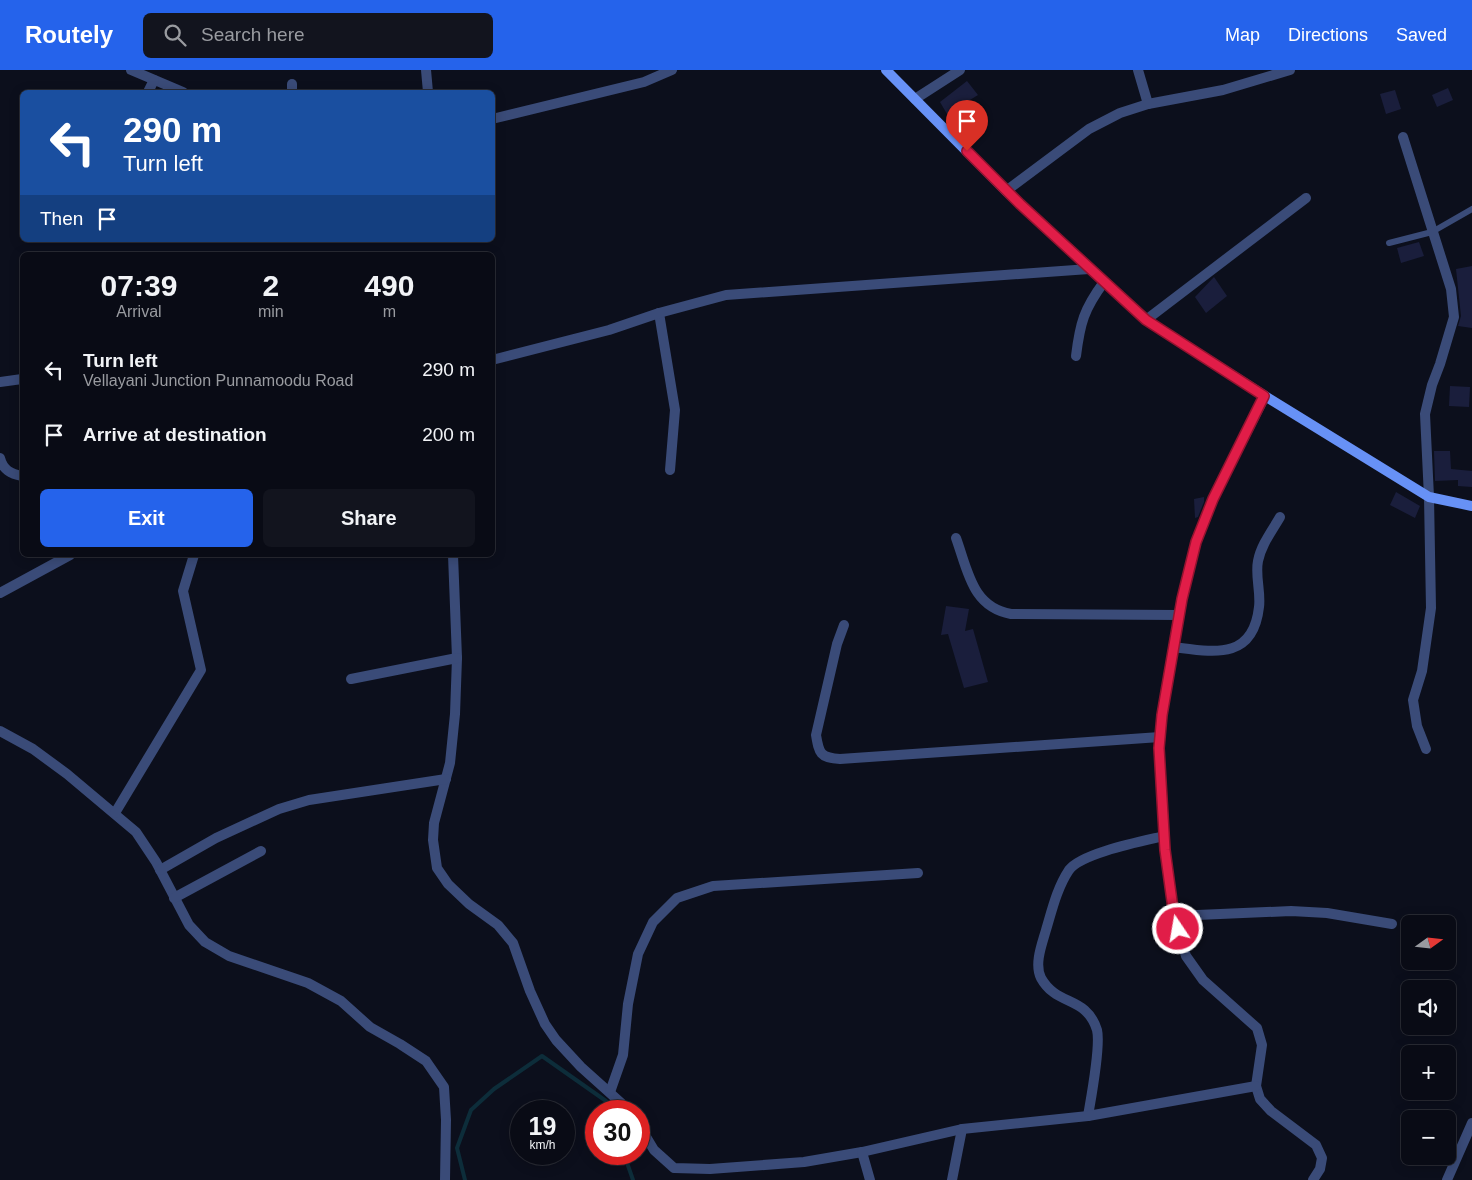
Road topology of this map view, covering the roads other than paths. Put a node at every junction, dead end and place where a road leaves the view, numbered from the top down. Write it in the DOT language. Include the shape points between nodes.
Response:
graph roads {
  1 [pos="131,70"];
  2 [pos="426,70"];
  3 [pos="672,70"];
  4 [pos="886,70"];
  5 [pos="960,70"];
  6 [pos="1138,70"];
  7 [pos="1290,70"];
  8 [pos="1268,73"];
  9 [pos="154,80"];
  10 [pos="149,90"];
  11 [pos="178,90"];
  12 [pos="428,90"];
  13 [pos="915,99"];
  14 [pos="1148,104"];
  15 [pos="495,118"];
  16 [pos="1403,137"];
  17 [pos="1006,190"];
  18 [pos="1306,198"];
  19 [pos="1472,209"];
  20 [pos="1432,232"];
  21 [pos="1389,244"];
  22 [pos="1089,268"];
  23 [pos="1104,282"];
  24 [pos="659,313"];
  25 [pos="1146,320"];
  26 [pos="1076,356"];
  27 [pos="495,359"];
  28 [pos="20,379"];
  29 [pos="0,382"];
  30 [pos="1264,396"];
  31 [pos="0,458"];
  32 [pos="670,470"];
  33 [pos="20,476"];
  34 [pos="1429,496"];
  35 [pos="1472,506"];
  36 [pos="1280,517"];
  37 [pos="956,538"];
  38 [pos="66,557"];
  39 [pos="193,557"];
  40 [pos="453,557"];
  41 [pos="0,593"];
  42 [pos="1179,615"];
  43 [pos="844,625"];
  44 [pos="1173,647"];
  45 [pos="457,658"];
  46 [pos="351,679"];
  47 [pos="0,731"];
  48 [pos="1160,737"];
  49 [pos="1426,749"];
  50 [pos="446,779"];
  51 [pos="115,813"];
  52 [pos="1164,836"];
  53 [pos="260,851"];
  54 [pos="160,870"];
  55 [pos="918,873"];
  56 [pos="174,898"];
  57 [pos="1174,916"];
  58 [pos="1392,924"];
  59 [pos="1256,1086"];
  60 [pos="610,1092"];
  61 [pos="618,1100"];
  62 [pos="1088,1116"];
  63 [pos="1472,1123"];
  64 [pos="962,1130"];
  65 [pos="650,1144"];
  66 [pos="862,1152"];
  67 [pos="445,1180"];
  68 [pos="870,1180"];
  69 [pos="952,1180"];
  70 [pos="1313,1180"];
  71 [pos="1447,1180"];
  1 -- 9 [label="street"];
  2 -- 12 [label="street"];
  3 -- 15 [label="street" via="644,82"];
  4 -- 13 [label="street"];
  5 -- 13 [label="street"];
  6 -- 14 [label="street"];
  7 -- 8 [label="street"];
  8 -- 14 [label="street" via="1222,90"];
  9 -- 10 [label="street"];
  9 -- 11 [label="street"];
  13 -- 17 [label="street"];
  14 -- 17 [label="street" via="1120,113 1089,129"];
  16 -- 20 [label="street"];
  17 -- 22 [label="street"];
  18 -- 25 [label="street"];
  19 -- 20 [label="lane"];
  20 -- 21 [label="lane"];
  20 -- 34 [label="street" via="1451,289 1454,317 1424,414"];
  22 -- 23 [label="street"];
  22 -- 24 [label="street" via="726,295"];
  23 -- 25 [label="street"];
  23 -- 26 [label="street" via="1084,315"];
  24 -- 27 [label="street" via="609,330"];
  24 -- 32 [label="street" via="675,410"];
  25 -- 30 [label="street"];
  28 -- 29 [label="street"];
  30 -- 34 [label="street"];
  30 -- 42 [label="street" via="1213,499 1196,542"];
  31 -- 33 [label="street" via="11,474"];
  34 -- 35 [label="street"];
  34 -- 49 [label="street" via="1431,608 1422,670 1413,700 1417,726"];
  36 -- 44 [label="street" via="1257,563 1260,606 1248,638 1221,652"];
  37 -- 42 [label="street" via="979,596 998,612"];
  38 -- 41 [label="street"];
  39 -- 51 [label="street" via="183,591 201,670"];
  40 -- 45 [label="street"];
  42 -- 44 [label="street"];
  43 -- 48 [label="street" via="816,735 821,754 828,758"];
  44 -- 48 [label="street"];
  45 -- 46 [label="street"];
  45 -- 50 [label="street" via="455,714"];
  47 -- 51 [label="street" via="33,749"];
  48 -- 52 [label="street"];
  50 -- 54 [label="street" via="309,800 279,809 216,838"];
  50 -- 60 [label="street" via="434,823 437,868 448,884 498,925 514,943 545,1024 556,1040"];
  51 -- 54 [label="street" via="136,832"];
  52 -- 57 [label="street"];
  52 -- 62 [label="street" via="1092,855 1070,868 1058,890 1038,958 1040,976 1050,990 1082,1007 1091,1016 1097,1032"];
  53 -- 56 [label="street"];
  54 -- 56 [label="street"];
  55 -- 60 [label="street" via="713,886 677,898 653,922 638,954 622,1055"];
  56 -- 67 [label="street" via="189,925 205,942 229,956 308,983 341,1001 370,1027 426,1061 444,1087"];
  57 -- 58 [label="street" via="1291,911 1327,913"];
  57 -- 59 [label="street" via="1186,956 1203,980 1256,1028 1262,1045"];
  59 -- 62 [label="street"];
  59 -- 70 [label="street" via="1260,1099 1271,1111 1316,1144 1322,1158"];
  60 -- 61 [label="street"];
  62 -- 64 [label="street"];
  63 -- 71 [label="street"];
  64 -- 66 [label="street"];
  64 -- 69 [label="street"];
  65 -- 66 [label="street" via="674,1168 710,1170 804,1162"];
  66 -- 68 [label="street"];
}
